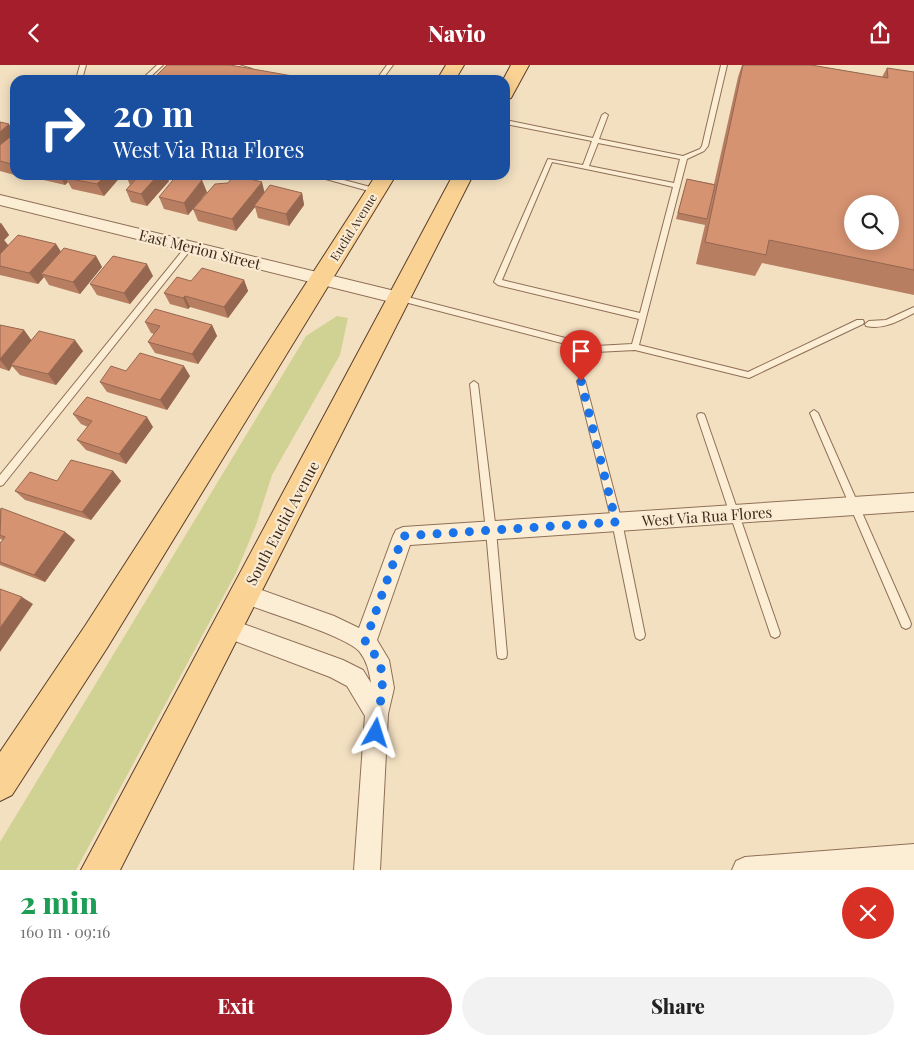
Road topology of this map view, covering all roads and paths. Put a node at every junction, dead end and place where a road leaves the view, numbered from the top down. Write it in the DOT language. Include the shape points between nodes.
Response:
graph roads {
  1 [pos="160,65"];
  2 [pos="232,65"];
  3 [pos="520,65"];
  4 [pos="724,65"];
  5 [pos="258,71"];
  6 [pos="149,75"];
  7 [pos="510,84"];
  8 [pos="605,115"];
  9 [pos="510,123"];
  10 [pos="595,141"];
  11 [pos="684,158"];
  12 [pos="585,167"];
  13 [pos="357,180"];
  14 [pos="460,180"];
  15 [pos="381,183"];
  16 [pos="677,186"];
  17 [pos="0,200"];
  18 [pos="189,247"];
  19 [pos="320,279"];
  20 [pos="400,298"];
  21 [pos="914,310"];
  22 [pos="643,317"];
  23 [pos="860,322"];
  24 [pos="869,324"];
  25 [pos="635,347"];
  26 [pos="581,381"];
  27 [pos="474,384"];
  28 [pos="814,413"];
  29 [pos="702,416"];
  30 [pos="0,482"];
  31 [pos="914,502"];
  32 [pos="855,507"];
  33 [pos="735,514"];
  34 [pos="616,522"];
  35 [pos="491,531"];
  36 [pos="245,594"];
  37 [pos="906,623"];
  38 [pos="227,628"];
  39 [pos="775,633"];
  40 [pos="640,635"];
  41 [pos="365,642"];
  42 [pos="502,654"];
  43 [pos="377,714"];
  44 [pos="0,783"];
  45 [pos="914,857"];
  46 [pos="100,870"];
  47 [pos="367,870"];
  48 [pos="745,870"];
  1 -- 6 [label="lane"];
  2 -- 5 [label="lane"];
  3 -- 7 [label="main road"];
  4 -- 11 [label="lane" via="705,146 702,151"];
  8 -- 10 [label="lane"];
  9 -- 10 [label="lane"];
  10 -- 11 [label="lane"];
  10 -- 12 [label="lane"];
  11 -- 16 [label="lane"];
  12 -- 16 [label="lane"];
  12 -- 22 [label="lane" via="550,160 498,282"];
  13 -- 15 [label="lane"];
  14 -- 20 [label="main road, South Euclid Avenue"];
  15 -- 19 [label="main road, Euclid Avenue"];
  16 -- 22 [label="lane"];
  17 -- 18 [label="street, East Merion Street"];
  18 -- 19 [label="street, East Merion Street"];
  18 -- 30 [label="lane"];
  19 -- 20 [label="street, East Merion Street"];
  19 -- 44 [label="main road" via="96,637"];
  20 -- 25 [label="lane" via="596,349"];
  20 -- 36 [label="main road, South Euclid Avenue"];
  21 -- 24 [label="lane" via="886,323"];
  22 -- 25 [label="lane"];
  23 -- 25 [label="lane" via="749,375"];
  26 -- 34 [label="lane"];
  27 -- 35 [label="lane"];
  28 -- 32 [label="lane"];
  29 -- 33 [label="lane"];
  31 -- 32 [label="street, West Via Rua Flores"];
  32 -- 33 [label="street, West Via Rua Flores"];
  32 -- 37 [label="lane"];
  33 -- 34 [label="street, West Via Rua Flores"];
  33 -- 39 [label="lane"];
  34 -- 35 [label="street, West Via Rua Flores"];
  34 -- 40 [label="lane"];
  35 -- 41 [label="street, West Via Rua Flores" via="403,536"];
  35 -- 42 [label="lane"];
  36 -- 38 [label="main road, South Euclid Avenue"];
  36 -- 41 [label="street" via="334,626"];
  38 -- 43 [label="street" via="356,678"];
  38 -- 46 [label="main road, South Euclid Avenue"];
  41 -- 43 [label="street" via="378,660 383,688"];
  43 -- 47 [label="street"];
  45 -- 48 [label="street"];
}
